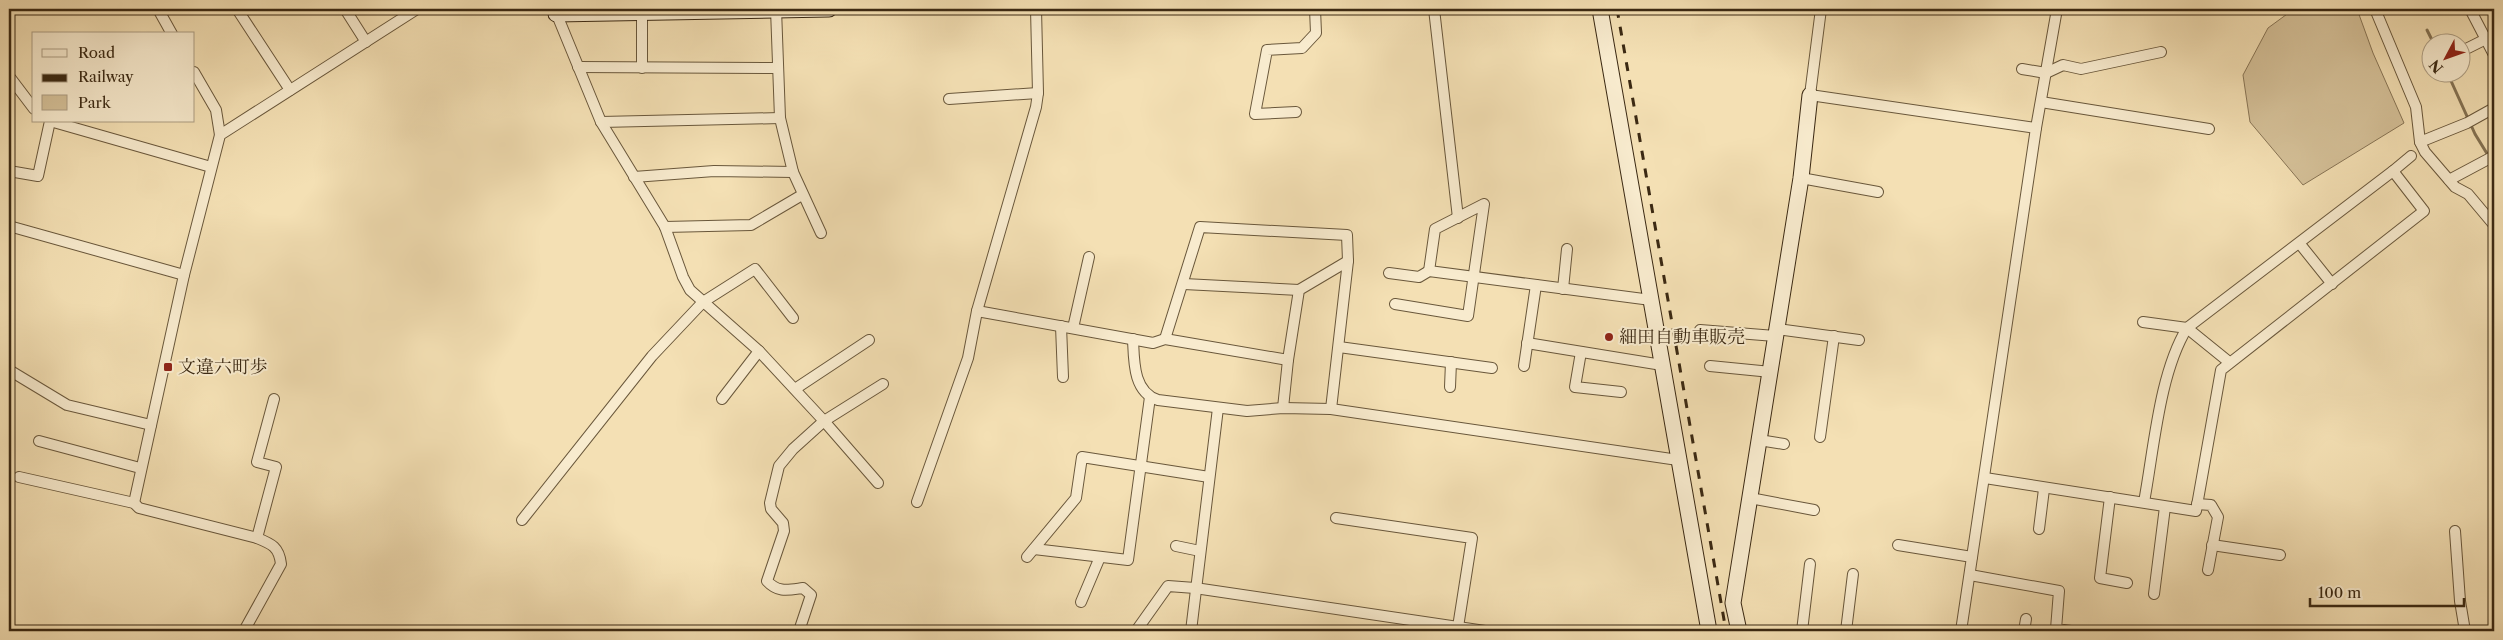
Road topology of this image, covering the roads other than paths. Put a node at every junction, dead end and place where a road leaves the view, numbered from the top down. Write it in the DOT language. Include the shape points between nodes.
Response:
graph roads {
  1 [pos="158,9"];
  2 [pos="237,9"];
  3 [pos="345,9"];
  4 [pos="417,9"];
  5 [pos="829,9"];
  6 [pos="1036,9"];
  7 [pos="1315,9"];
  8 [pos="1434,9"];
  9 [pos="1600,9"];
  10 [pos="1821,9"];
  11 [pos="2057,9"];
  12 [pos="2375,9"];
  13 [pos="2470,9"];
  14 [pos="776,10"];
  15 [pos="555,11"];
  16 [pos="603,11"];
  17 [pos="642,13"];
  18 [pos="171,32"];
  19 [pos="2490,38"];
  20 [pos="366,42"];
  21 [pos="2470,47"];
  22 [pos="2161,52"];
  23 [pos="2494,55"];
  24 [pos="578,67"];
  25 [pos="642,68"];
  26 [pos="778,68"];
  27 [pos="2022,70"];
  28 [pos="2046,73"];
  29 [pos="195,74"];
  30 [pos="9,76"];
  31 [pos="290,90"];
  32 [pos="1038,93"];
  33 [pos="1810,95"];
  34 [pos="949,99"];
  35 [pos="2041,102"];
  36 [pos="32,106"];
  37 [pos="2494,108"];
  38 [pos="1296,112"];
  39 [pos="780,118"];
  40 [pos="50,122"];
  41 [pos="54,122"];
  42 [pos="601,122"];
  43 [pos="2036,128"];
  44 [pos="2209,129"];
  45 [pos="220,135"];
  46 [pos="2420,142"];
  47 [pos="2410,156"];
  48 [pos="2494,156"];
  49 [pos="211,167"];
  50 [pos="9,171"];
  51 [pos="2393,171"];
  52 [pos="793,172"];
  53 [pos="634,177"];
  54 [pos="1801,178"];
  55 [pos="2449,180"];
  56 [pos="1878,192"];
  57 [pos="802,195"];
  58 [pos="1458,218"];
  59 [pos="2493,218"];
  60 [pos="9,226"];
  61 [pos="665,227"];
  62 [pos="821,233"];
  63 [pos="2300,244"];
  64 [pos="1567,249"];
  65 [pos="1089,258"];
  66 [pos="1348,261"];
  67 [pos="1429,271"];
  68 [pos="1389,273"];
  69 [pos="184,275"];
  70 [pos="1474,277"];
  71 [pos="1184,284"];
  72 [pos="2332,284"];
  73 [pos="1536,285"];
  74 [pos="1563,288"];
  75 [pos="1299,290"];
  76 [pos="1650,300"];
  77 [pos="703,302"];
  78 [pos="1395,304"];
  79 [pos="977,311"];
  80 [pos="793,318"];
  81 [pos="2143,322"];
  82 [pos="1060,326"];
  83 [pos="1073,328"];
  84 [pos="2187,328"];
  85 [pos="1700,330"];
  86 [pos="1776,332"];
  87 [pos="1834,336"];
  88 [pos="1133,339"];
  89 [pos="1165,339"];
  90 [pos="868,340"];
  91 [pos="1860,340"];
  92 [pos="1527,343"];
  93 [pos="1339,347"];
  94 [pos="759,351"];
  95 [pos="1581,352"];
  96 [pos="1288,360"];
  97 [pos="1451,362"];
  98 [pos="2229,362"];
  99 [pos="1662,365"];
  100 [pos="1524,366"];
  101 [pos="1710,366"];
  102 [pos="1492,368"];
  103 [pos="9,370"];
  104 [pos="1771,372"];
  105 [pos="1063,377"];
  106 [pos="882,384"];
  107 [pos="1450,387"];
  108 [pos="795,389"];
  109 [pos="1621,392"];
  110 [pos="1150,398"];
  111 [pos="274,399"];
  112 [pos="722,399"];
  113 [pos="1218,408"];
  114 [pos="1283,408"];
  115 [pos="1331,409"];
  116 [pos="824,421"];
  117 [pos="151,425"];
  118 [pos="1820,437"];
  119 [pos="1759,440"];
  120 [pos="38,441"];
  121 [pos="1784,444"];
  122 [pos="1678,460"];
  123 [pos="1141,464"];
  124 [pos="140,468"];
  125 [pos="18,477"];
  126 [pos="1209,477"];
  127 [pos="1985,478"];
  128 [pos="878,483"];
  129 [pos="2044,489"];
  130 [pos="2110,497"];
  131 [pos="1750,498"];
  132 [pos="917,502"];
  133 [pos="2144,502"];
  134 [pos="134,503"];
  135 [pos="2197,504"];
  136 [pos="2165,506"];
  137 [pos="1814,510"];
  138 [pos="1336,518"];
  139 [pos="522,520"];
  140 [pos="2039,529"];
  141 [pos="2456,532"];
  142 [pos="258,538"];
  143 [pos="1898,545"];
  144 [pos="1176,546"];
  145 [pos="2212,546"];
  146 [pos="1200,551"];
  147 [pos="2280,555"];
  148 [pos="1100,557"];
  149 [pos="1972,557"];
  150 [pos="1810,564"];
  151 [pos="2208,570"];
  152 [pos="1853,574"];
  153 [pos="1970,575"];
  154 [pos="2126,583"];
  155 [pos="1195,588"];
  156 [pos="2154,594"];
  157 [pos="1081,602"];
  158 [pos="2026,619"];
  159 [pos="1458,627"];
  160 [pos="244,631"];
  161 [pos="799,631"];
  162 [pos="1136,631"];
  163 [pos="1190,631"];
  164 [pos="1486,631"];
  165 [pos="1709,631"];
  166 [pos="1739,631"];
  167 [pos="1802,631"];
  168 [pos="1846,631"];
  169 [pos="1961,631"];
  170 [pos="2024,631"];
  171 [pos="2071,631"];
  172 [pos="2465,631"];
  1 -- 18 [label="street"];
  2 -- 31 [label="street"];
  3 -- 20 [label="street"];
  4 -- 20 [label="street"];
  5 -- 14 [label="street"];
  6 -- 32 [label="street"];
  7 -- 38 [label="street" via="1316,33 1302,48 1267,50 1255,114"];
  8 -- 58 [label="street"];
  9 -- 76 [label="street"];
  10 -- 33 [label="street"];
  11 -- 28 [label="street"];
  12 -- 46 [label="street" via="2416,107"];
  13 -- 19 [label="street"];
  14 -- 17 [label="street"];
  14 -- 26 [label="street"];
  15 -- 16 [label="street"];
  15 -- 24 [label="street"];
  16 -- 17 [label="street"];
  17 -- 25 [label="street"];
  19 -- 21 [label="street"];
  19 -- 23 [label="street"];
  20 -- 31 [label="street"];
  22 -- 28 [label="street" via="2081,70 2063,65"];
  24 -- 25 [label="street"];
  24 -- 42 [label="street"];
  25 -- 26 [label="street"];
  26 -- 39 [label="street"];
  27 -- 28 [label="street"];
  28 -- 35 [label="street"];
  29 -- 45 [label="street" via="216,110"];
  30 -- 36 [label="street"];
  31 -- 45 [label="street"];
  32 -- 34 [label="street"];
  32 -- 79 [label="street"];
  33 -- 43 [label="street"];
  33 -- 54 [label="street"];
  35 -- 43 [label="street"];
  35 -- 44 [label="street"];
  37 -- 46 [label="street"];
  39 -- 42 [label="street"];
  39 -- 52 [label="street"];
  40 -- 50 [label="street" via="38,176"];
  41 -- 49 [label="street"];
  42 -- 53 [label="street"];
  43 -- 127 [label="street"];
  45 -- 49 [label="street"];
  46 -- 55 [label="street"];
  47 -- 51 [label="street"];
  48 -- 55 [label="street"];
  49 -- 69 [label="street"];
  51 -- 63 [label="street"];
  51 -- 72 [label="street" via="2424,211"];
  52 -- 53 [label="street" via="714,171"];
  52 -- 57 [label="street"];
  53 -- 61 [label="street"];
  54 -- 56 [label="street"];
  54 -- 86 [label="street"];
  55 -- 59 [label="street"];
  57 -- 61 [label="street" via="750,224"];
  57 -- 62 [label="street"];
  58 -- 67 [label="street" via="1435,229"];
  58 -- 70 [label="street" via="1484,204"];
  60 -- 69 [label="street"];
  61 -- 77 [label="street" via="683,277 690,290"];
  63 -- 72 [label="street"];
  63 -- 84 [label="street"];
  64 -- 74 [label="street"];
  65 -- 83 [label="street"];
  66 -- 71 [label="street" via="1347,235 1200,227"];
  66 -- 75 [label="street"];
  66 -- 93 [label="street"];
  67 -- 68 [label="street" via="1419,277"];
  67 -- 70 [label="street"];
  69 -- 117 [label="street"];
  70 -- 73 [label="street"];
  70 -- 78 [label="street" via="1468,316"];
  71 -- 75 [label="street"];
  71 -- 89 [label="street"];
  72 -- 98 [label="street"];
  73 -- 74 [label="street"];
  73 -- 92 [label="street"];
  74 -- 76 [label="street"];
  75 -- 96 [label="street"];
  76 -- 99 [label="street"];
  77 -- 80 [label="street" via="755,268"];
  77 -- 94 [label="street"];
  77 -- 139 [label="street" via="652,356"];
  79 -- 82 [label="street"];
  79 -- 132 [label="street" via="968,358"];
  81 -- 84 [label="street"];
  82 -- 83 [label="street"];
  82 -- 105 [label="street"];
  83 -- 88 [label="street"];
  84 -- 98 [label="street"];
  84 -- 133 [label="street" via="2167,375"];
  85 -- 86 [label="street"];
  86 -- 87 [label="street"];
  86 -- 104 [label="street"];
  87 -- 91 [label="street"];
  87 -- 118 [label="street"];
  88 -- 89 [label="street" via="1153,343"];
  88 -- 110 [label="street" via="1135,370 1141,387"];
  89 -- 96 [label="street"];
  90 -- 108 [label="street"];
  92 -- 95 [label="street"];
  92 -- 100 [label="street"];
  93 -- 97 [label="street"];
  93 -- 115 [label="street"];
  94 -- 108 [label="street"];
  94 -- 112 [label="street"];
  95 -- 99 [label="street"];
  95 -- 109 [label="street" via="1574,387"];
  96 -- 114 [label="street"];
  97 -- 102 [label="street"];
  97 -- 107 [label="street"];
  98 -- 135 [label="street" via="2221,370"];
  99 -- 122 [label="street"];
  101 -- 104 [label="street"];
  103 -- 117 [label="street" via="67,405"];
  104 -- 119 [label="street"];
  106 -- 116 [label="street"];
  108 -- 116 [label="street"];
  110 -- 113 [label="street"];
  110 -- 123 [label="street"];
  111 -- 142 [label="street" via="257,462 276,467"];
  113 -- 114 [label="street" via="1246,411"];
  113 -- 126 [label="street"];
  114 -- 115 [label="street"];
  115 -- 122 [label="street"];
  116 -- 128 [label="street"];
  116 -- 161 [label="street" via="793,448 779,466 770,503 783,523 784,531 767,581 781,591 803,588 811,595"];
  117 -- 124 [label="street"];
  119 -- 121 [label="street"];
  119 -- 131 [label="street"];
  120 -- 124 [label="street"];
  122 -- 165 [label="street"];
  123 -- 126 [label="street"];
  123 -- 148 [label="street" via="1128,560"];
  123 -- 148 [label="street" via="1082,457 1076,498 1031,553"];
  124 -- 134 [label="street"];
  125 -- 134 [label="street"];
  126 -- 146 [label="street"];
  127 -- 129 [label="street"];
  127 -- 149 [label="street"];
  129 -- 130 [label="street"];
  129 -- 140 [label="street"];
  130 -- 133 [label="street"];
  130 -- 154 [label="street" via="2100,578"];
  131 -- 137 [label="street"];
  131 -- 166 [label="street" via="1733,604"];
  133 -- 136 [label="street"];
  134 -- 142 [label="street" via="153,512"];
  135 -- 136 [label="street" via="2196,511"];
  135 -- 145 [label="street" via="2211,505 2218,517"];
  136 -- 156 [label="street"];
  138 -- 159 [label="street" via="1472,538"];
  141 -- 172 [label="street" via="2458,582"];
  142 -- 160 [label="street" via="274,545 280,553 281,564"];
  143 -- 149 [label="street"];
  144 -- 146 [label="street"];
  145 -- 147 [label="street"];
  145 -- 151 [label="street"];
  146 -- 155 [label="street"];
  148 -- 157 [label="street"];
  149 -- 153 [label="street"];
  150 -- 167 [label="street"];
  152 -- 168 [label="street"];
  153 -- 169 [label="street"];
  153 -- 171 [label="street" via="2059,591 2056,629"];
  155 -- 159 [label="street"];
  155 -- 162 [label="street" via="1168,586"];
  155 -- 163 [label="street"];
  158 -- 170 [label="street"];
  159 -- 164 [label="street"];
}
